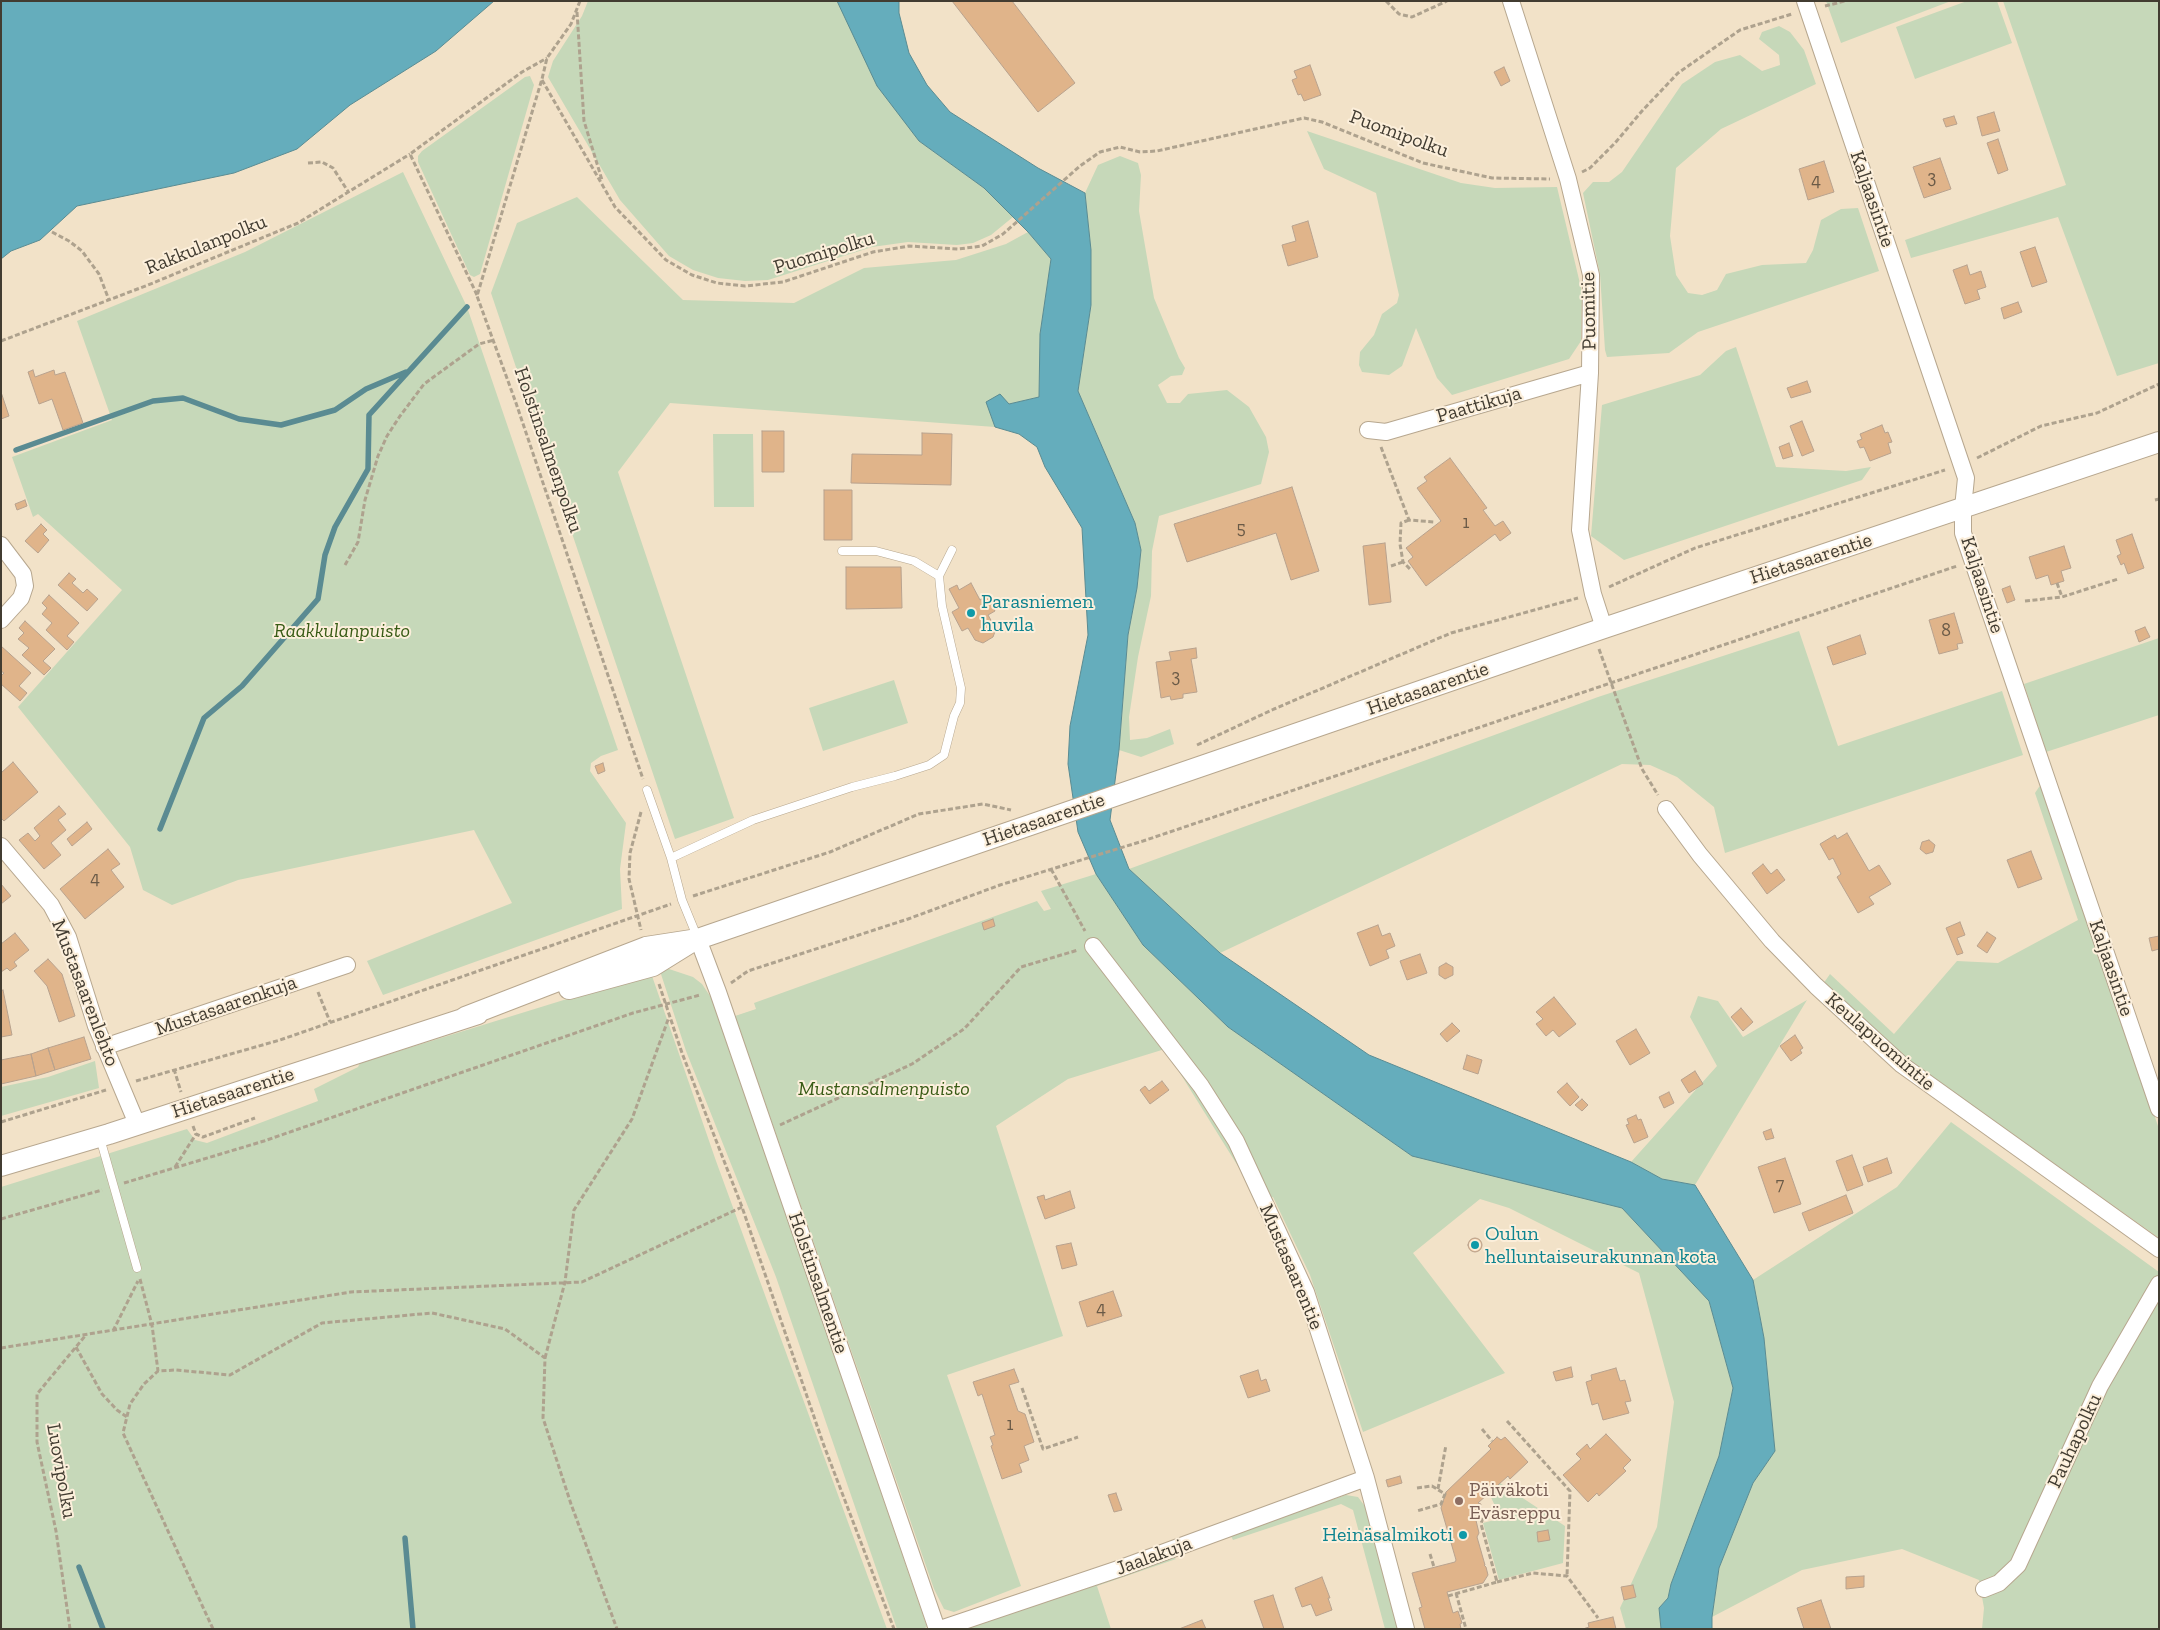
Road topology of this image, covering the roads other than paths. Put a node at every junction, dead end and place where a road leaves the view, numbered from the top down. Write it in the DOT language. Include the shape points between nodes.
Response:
graph roads {
  1 [pos="1511,1"];
  2 [pos="1806,5"];
  3 [pos="1590,372"];
  4 [pos="1371,430"];
  5 [pos="2159,442"];
  6 [pos="1963,508"];
  7 [pos="1,545"];
  8 [pos="952,550"];
  9 [pos="842,551"];
  10 [pos="939,576"];
  11 [pos="1,620"];
  12 [pos="1598,630"];
  13 [pos="647,790"];
  14 [pos="1666,809"];
  15 [pos="1,846"];
  16 [pos="671,858"];
  17 [pos="698,939"];
  18 [pos="1093,946"];
  19 [pos="346,965"];
  20 [pos="104,1047"];
  21 [pos="2159,1109"];
  22 [pos="137,1124"];
  23 [pos="100,1137"];
  24 [pos="1,1166"];
  25 [pos="2159,1249"];
  26 [pos="137,1268"];
  27 [pos="2159,1284"];
  28 [pos="1366,1478"];
  29 [pos="1984,1589"];
  30 [pos="939,1629"];
  31 [pos="1406,1629"];
  1 -- 3 [label="street, Puomitie" via="1568,179 1591,275"];
  2 -- 6 [label="street, Kaljaasintie" via="1962,465 1966,478"];
  3 -- 4 [label="street, Paattikuja" via="1386,432"];
  3 -- 12 [label="street, Puomitie" via="1580,530"];
  5 -- 6 [label="street, Hietasaarentie"];
  6 -- 12 [label="street, Hietasaarentie"];
  6 -- 21 [label="street, Kaljaasintie" via="1963,533 1972,561"];
  7 -- 11 [label="street" via="23,574 25,586 21,598"];
  8 -- 10 [label="lane"];
  9 -- 10 [label="lane" via="876,551 914,561"];
  10 -- 16 [label="lane" via="942,606 961,688 960,703 944,755 929,765 753,820"];
  12 -- 17 [label="street, Hietasaarentie"];
  13 -- 16 [label="lane"];
  14 -- 25 [label="street, Keulapuomintie" via="1772,941 1902,1065"];
  15 -- 20 [label="street, Mustasaarenlehto" via="50,904 68,937"];
  16 -- 17 [label="lane" via="682,900"];
  17 -- 22 [label="street, Hietasaarentie" via="646,947 465,1017"];
  17 -- 30 [label="street, Holstinsalmentie"];
  18 -- 28 [label="street, Mustasaarentie" via="1201,1086 1236,1141 1306,1292"];
  19 -- 20 [label="street, Mustasaarenkuja"];
  20 -- 22 [label="street, Mustasaarenlehto"];
  22 -- 23 [label="street, Hietasaarentie"];
  23 -- 24 [label="street, Hietasaarentie"];
  23 -- 26 [label="lane"];
  27 -- 29 [label="street, Pauhapolku" via="2100,1386 2018,1565 1999,1583"];
  28 -- 30 [label="street, Jaalakuja" via="1121,1568"];
  28 -- 31 [label="street, Mustasaarentie"];
}
